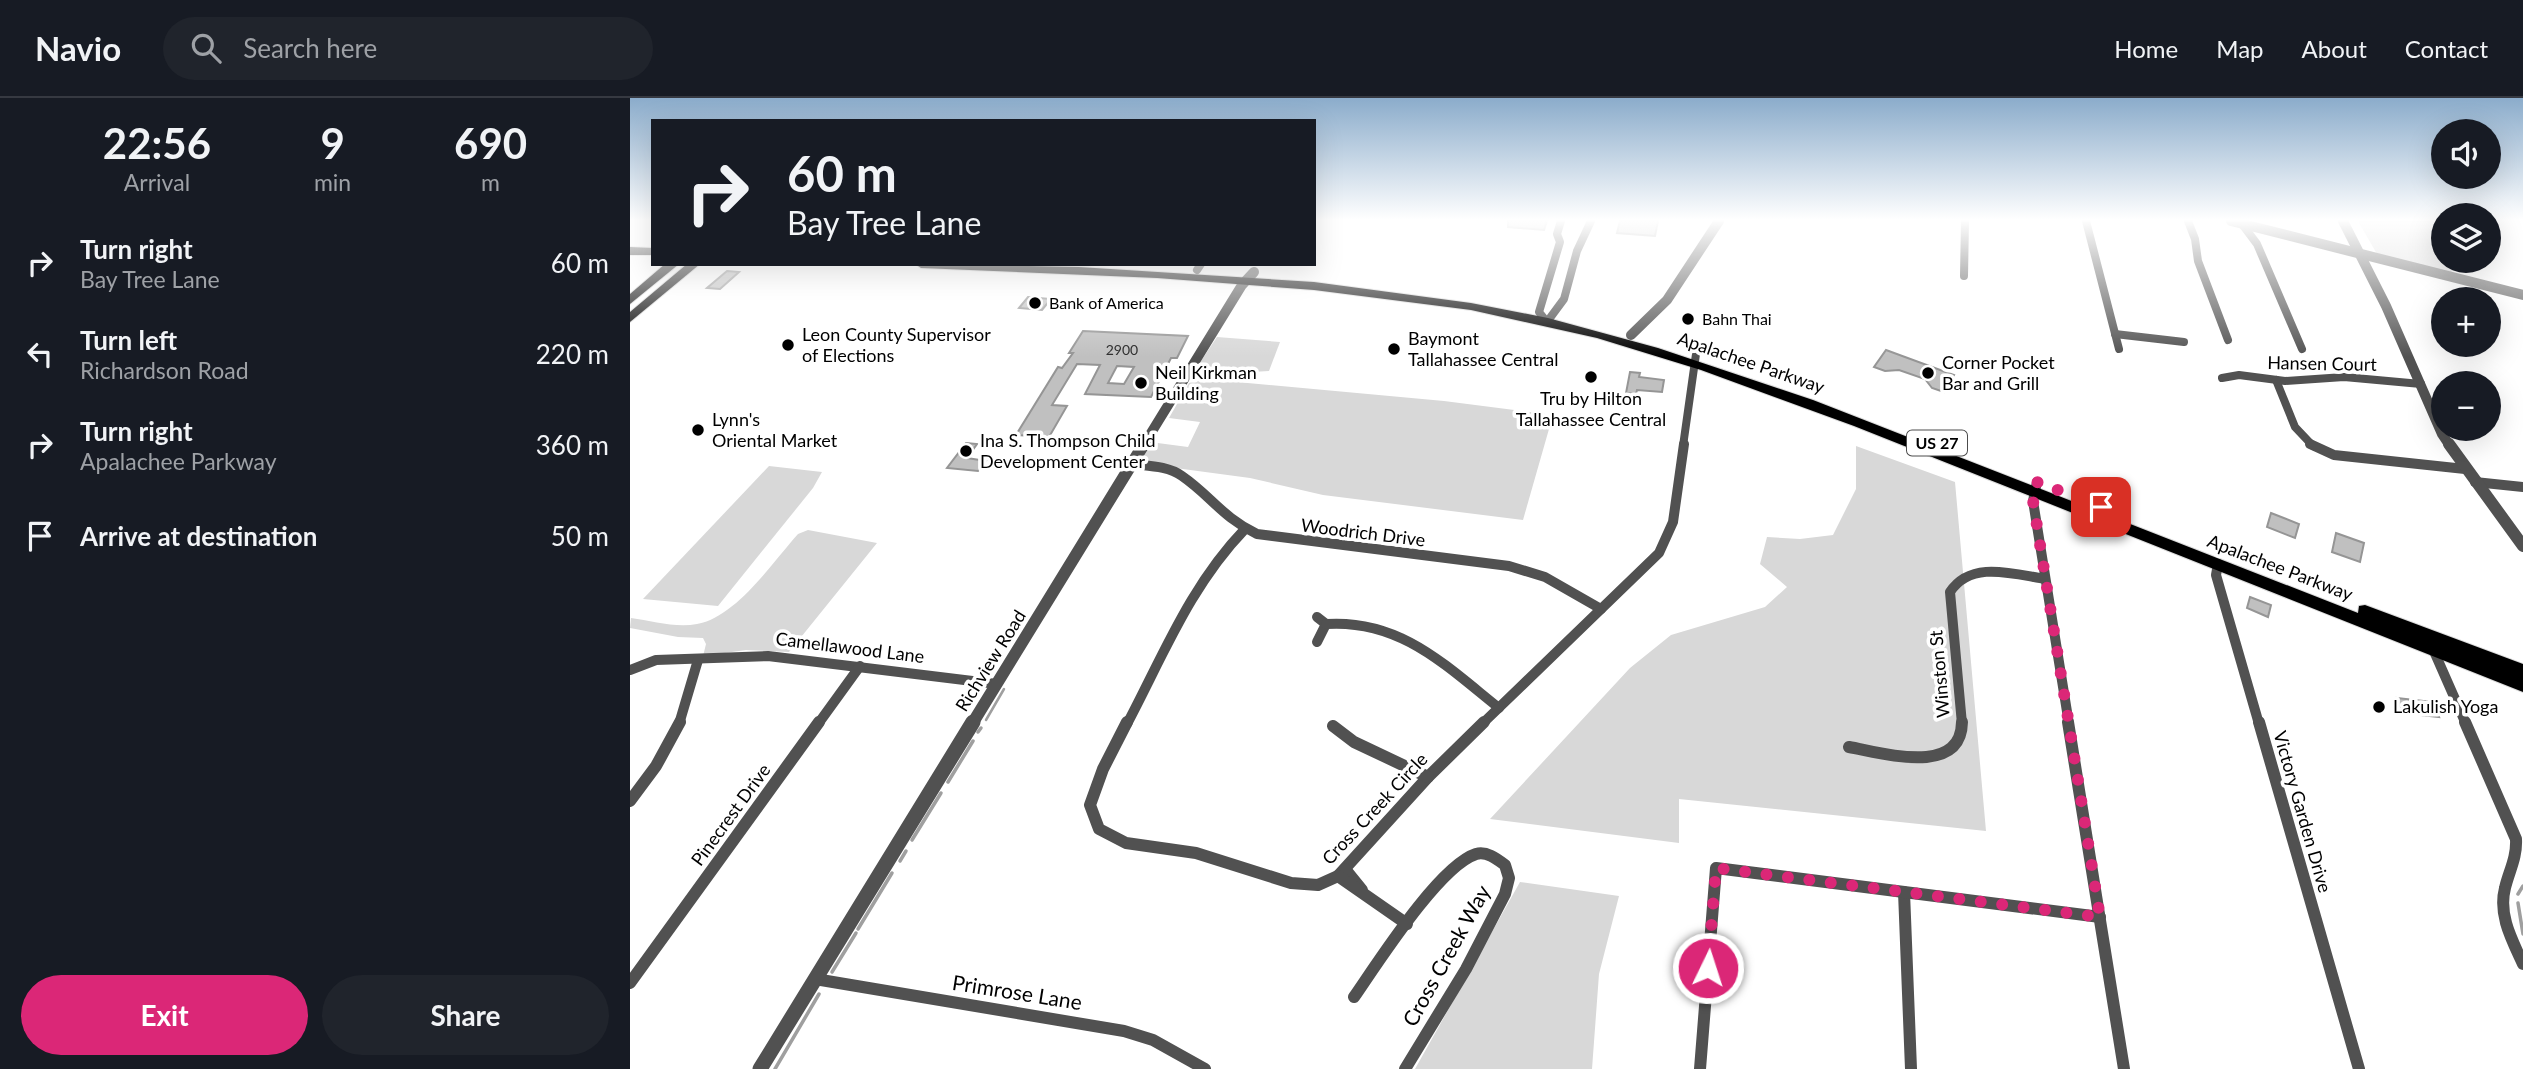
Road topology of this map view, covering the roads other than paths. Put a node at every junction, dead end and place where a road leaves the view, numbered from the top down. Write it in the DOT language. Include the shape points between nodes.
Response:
graph roads {
  1 [pos="690,266"];
  2 [pos="986,266"];
  3 [pos="1556,266"];
  4 [pos="1573,266"];
  5 [pos="1689,266"];
  6 [pos="1964,266"];
  7 [pos="2098,266"];
  8 [pos="2200,266"];
  9 [pos="2267,266"];
  10 [pos="2367,266"];
  11 [pos="2410,266"];
  12 [pos="1199,267"];
  13 [pos="671,269"];
  14 [pos="1091,269"];
  15 [pos="1251,276"];
  16 [pos="1964,276"];
  17 [pos="1414,289"];
  18 [pos="1386,293"];
  19 [pos="2523,295"];
  20 [pos="630,300"];
  21 [pos="1548,317"];
  22 [pos="630,318"];
  23 [pos="2115,334"];
  24 [pos="1632,335"];
  25 [pos="2228,340"];
  26 [pos="2184,342"];
  27 [pos="2119,349"];
  28 [pos="2302,349"];
  29 [pos="1695,359"];
  30 [pos="2222,378"];
  31 [pos="2276,380"];
  32 [pos="2421,384"];
  33 [pos="1133,464"];
  34 [pos="2465,469"];
  35 [pos="2475,482"];
  36 [pos="2036,487"];
  37 [pos="2523,487"];
  38 [pos="1245,528"];
  39 [pos="2523,546"];
  40 [pos="2240,561"];
  41 [pos="2218,564"];
  42 [pos="2045,579"];
  43 [pos="1601,609"];
  44 [pos="2366,611"];
  45 [pos="2340,612"];
  46 [pos="2377,627"];
  47 [pos="1317,642"];
  48 [pos="2433,649"];
  49 [pos="698,660"];
  50 [pos="860,666"];
  51 [pos="630,670"];
  52 [pos="2523,671"];
  53 [pos="997,684"];
  54 [pos="2523,685"];
  55 [pos="1499,708"];
  56 [pos="1333,726"];
  57 [pos="1849,747"];
  58 [pos="650,774"];
  59 [pos="1428,777"];
  60 [pos="630,786"];
  61 [pos="630,801"];
  62 [pos="1341,873"];
  63 [pos="1904,892"];
  64 [pos="2100,917"];
  65 [pos="1407,923"];
  66 [pos="2523,964"];
  67 [pos="815,979"];
  68 [pos="630,983"];
  69 [pos="1354,997"];
  70 [pos="760,1069"];
  71 [pos="1205,1069"];
  72 [pos="1405,1069"];
  73 [pos="1700,1069"];
  74 [pos="1911,1069"];
  75 [pos="2124,1069"];
  76 [pos="2360,1069"];
  1 -- 13 [label="main road"];
  2 -- 14 [label="main road, Apalachee Parkway / US 27"];
  3 -- 21 [label="street"];
  4 -- 21 [label="street" via="1561,307"];
  5 -- 24 [label="street" via="1667,300"];
  6 -- 16 [label="street"];
  7 -- 23 [label="street"];
  8 -- 25 [label="street"];
  9 -- 28 [label="street"];
  10 -- 32 [label="street"];
  11 -- 19 [label="street"];
  12 -- 14 [label="main road, Apalachee Parkway / US 27"];
  12 -- 15 [label="main road, Apalachee Parkway / US 27"];
  13 -- 20 [label="main road"];
  13 -- 22 [label="main road"];
  14 -- 15 [label="main road, Apalachee Parkway / US 27"];
  15 -- 17 [label="main road, Apalachee Parkway / US 27"];
  15 -- 18 [label="main road, Apalachee Parkway / US 27"];
  15 -- 33 [label="street, Richview Road"];
  17 -- 18 [label="main road"];
  17 -- 21 [label="main road, Apalachee Parkway / US 27"];
  18 -- 21 [label="main road, Apalachee Parkway / US 27"];
  21 -- 24 [label="main road, Apalachee Parkway / US 27"];
  21 -- 29 [label="main road, Apalachee Parkway / US 27"];
  23 -- 26 [label="street"];
  23 -- 27 [label="street"];
  24 -- 29 [label="main road, Apalachee Parkway / US 27"];
  29 -- 36 [label="main road, Apalachee Parkway / US 27" via="1814,395"];
  29 -- 43 [label="street, Cross Creek Circle" via="1668,537 1648,567"];
  30 -- 31 [label="street, Hansen Court" via="2239,375"];
  31 -- 32 [label="street, Hansen Court" via="2344,377"];
  31 -- 34 [label="street" via="2297,432 2318,451"];
  32 -- 34 [label="street" via="2442,433"];
  33 -- 38 [label="street, Woodrich Drive" via="1181,475"];
  33 -- 53 [label="street, Richview Road"];
  34 -- 35 [label="street"];
  35 -- 37 [label="street"];
  35 -- 39 [label="street"];
  36 -- 40 [label="main road, Apalachee Parkway / US 27"];
  36 -- 41 [label="main road, Apalachee Parkway / US 27"];
  36 -- 42 [label="street" via="2033,501"];
  38 -- 43 [label="street, Woodrich Drive" via="1279,538 1509,566 1545,577"];
  38 -- 62 [label="street, Cross Creek Circle" via="1221,552 1193,594 1093,792 1094,820 1107,836 1126,843 1196,853 1291,883 1318,885"];
  40 -- 41 [label="main road"];
  40 -- 44 [label="main road, Apalachee Parkway / US 27"];
  41 -- 45 [label="main road, Apalachee Parkway / US 27"];
  41 -- 76 [label="street, Victory Garden Drive" via="2216,575 2224,606"];
  42 -- 57 [label="street, Winston St" via="1975,571 1954,583 1950,592 1962,726 1956,748 1930,758"];
  42 -- 64 [label="street"];
  43 -- 55 [label="street, Cross Creek Circle"];
  44 -- 45 [label="main road"];
  44 -- 46 [label="main road"];
  44 -- 52 [label="main road, Apalachee Parkway / US 27"];
  45 -- 46 [label="main road, Apalachee Parkway / US 27"];
  46 -- 48 [label="main road, Apalachee Parkway / US 27"];
  47 -- 55 [label="street" via="1324,634 1321,620 1353,622 1397,635"];
  48 -- 54 [label="main road, Apalachee Parkway / US 27"];
  48 -- 66 [label="street" via="2516,839 2516,864 2503,893 2503,909"];
  49 -- 50 [label="street, Camellawood Lane" via="768,656"];
  49 -- 51 [label="street, Camellawood Lane" via="656,660"];
  49 -- 58 [label="street" via="680,729"];
  50 -- 53 [label="street, Camellawood Lane"];
  50 -- 68 [label="street, Pinecrest Drive"];
  53 -- 67 [label="street, Richview Road"];
  55 -- 59 [label="street, Cross Creek Circle"];
  56 -- 59 [label="street" via="1346,741 1398,759"];
  58 -- 60 [label="street"];
  58 -- 61 [label="street"];
  59 -- 62 [label="street, Cross Creek Circle"];
  62 -- 65 [label="street" via="1350,886"];
  63 -- 64 [label="street"];
  63 -- 73 [label="street" via="1716,868"];
  63 -- 74 [label="street"];
  64 -- 75 [label="street"];
  65 -- 69 [label="street, Cross Creek Way"];
  65 -- 72 [label="street, Cross Creek Way" via="1472,854 1488,854 1508,870 1505,894"];
  67 -- 70 [label="street, Richview Road"];
  67 -- 71 [label="street, Primrose Lane" via="1124,1031 1153,1040"];
}
